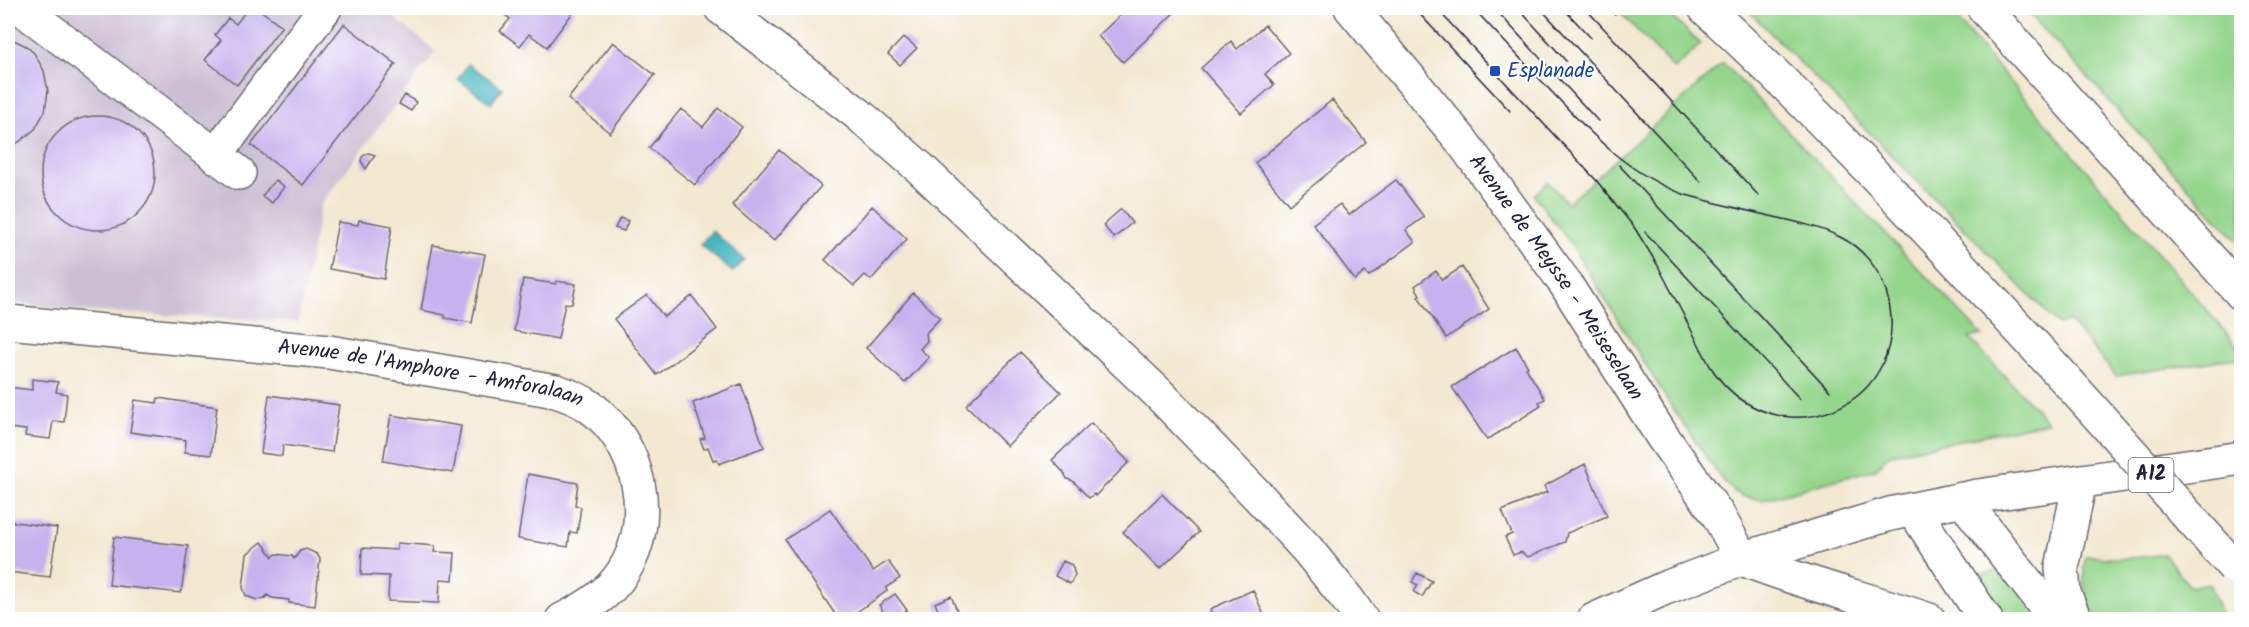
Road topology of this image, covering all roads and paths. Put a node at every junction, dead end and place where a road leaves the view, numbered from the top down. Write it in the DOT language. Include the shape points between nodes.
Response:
graph roads {
  1 [pos="25,8"];
  2 [pos="325,8"];
  3 [pos="721,8"];
  4 [pos="1351,8"];
  5 [pos="1705,8"];
  6 [pos="1984,8"];
  7 [pos="2241,294"];
  8 [pos="8,322"];
  9 [pos="2241,458"];
  10 [pos="2080,481"];
  11 [pos="1962,499"];
  12 [pos="1913,509"];
  13 [pos="1742,560"];
  14 [pos="2237,572"];
  15 [pos="562,620"];
  16 [pos="1362,620"];
  17 [pos="1594,620"];
  18 [pos="1929,620"];
  19 [pos="1986,620"];
  20 [pos="2056,620"];
  21 [pos="2075,620"];
  1 -- 2 [label="main road" via="227,164"];
  3 -- 16 [label="main road" via="858,114 920,168 1149,385 1307,549"];
  4 -- 13 [label="main road, Avenue de Meysse - Meiseselaan" via="1461,140 1563,280 1662,436 1718,515"];
  5 -- 14 [label="main road, A12, bridge" via="1900,199"];
  6 -- 7 [label="main road"];
  8 -- 15 [label="main road, Avenue de l'Amphore - Amforalaan" via="329,352 556,391 576,398 604,419 616,435 634,470 642,510 640,531 623,573 605,594"];
  9 -- 10 [label="main road"];
  10 -- 11 [label="main road"];
  10 -- 21 [label="main road" via="2062,568 2064,594"];
  11 -- 12 [label="main road"];
  11 -- 20 [label="main road"];
  12 -- 13 [label="main road"];
  12 -- 19 [label="main road"];
  13 -- 17 [label="main road"];
  13 -- 18 [label="main road"];
}
